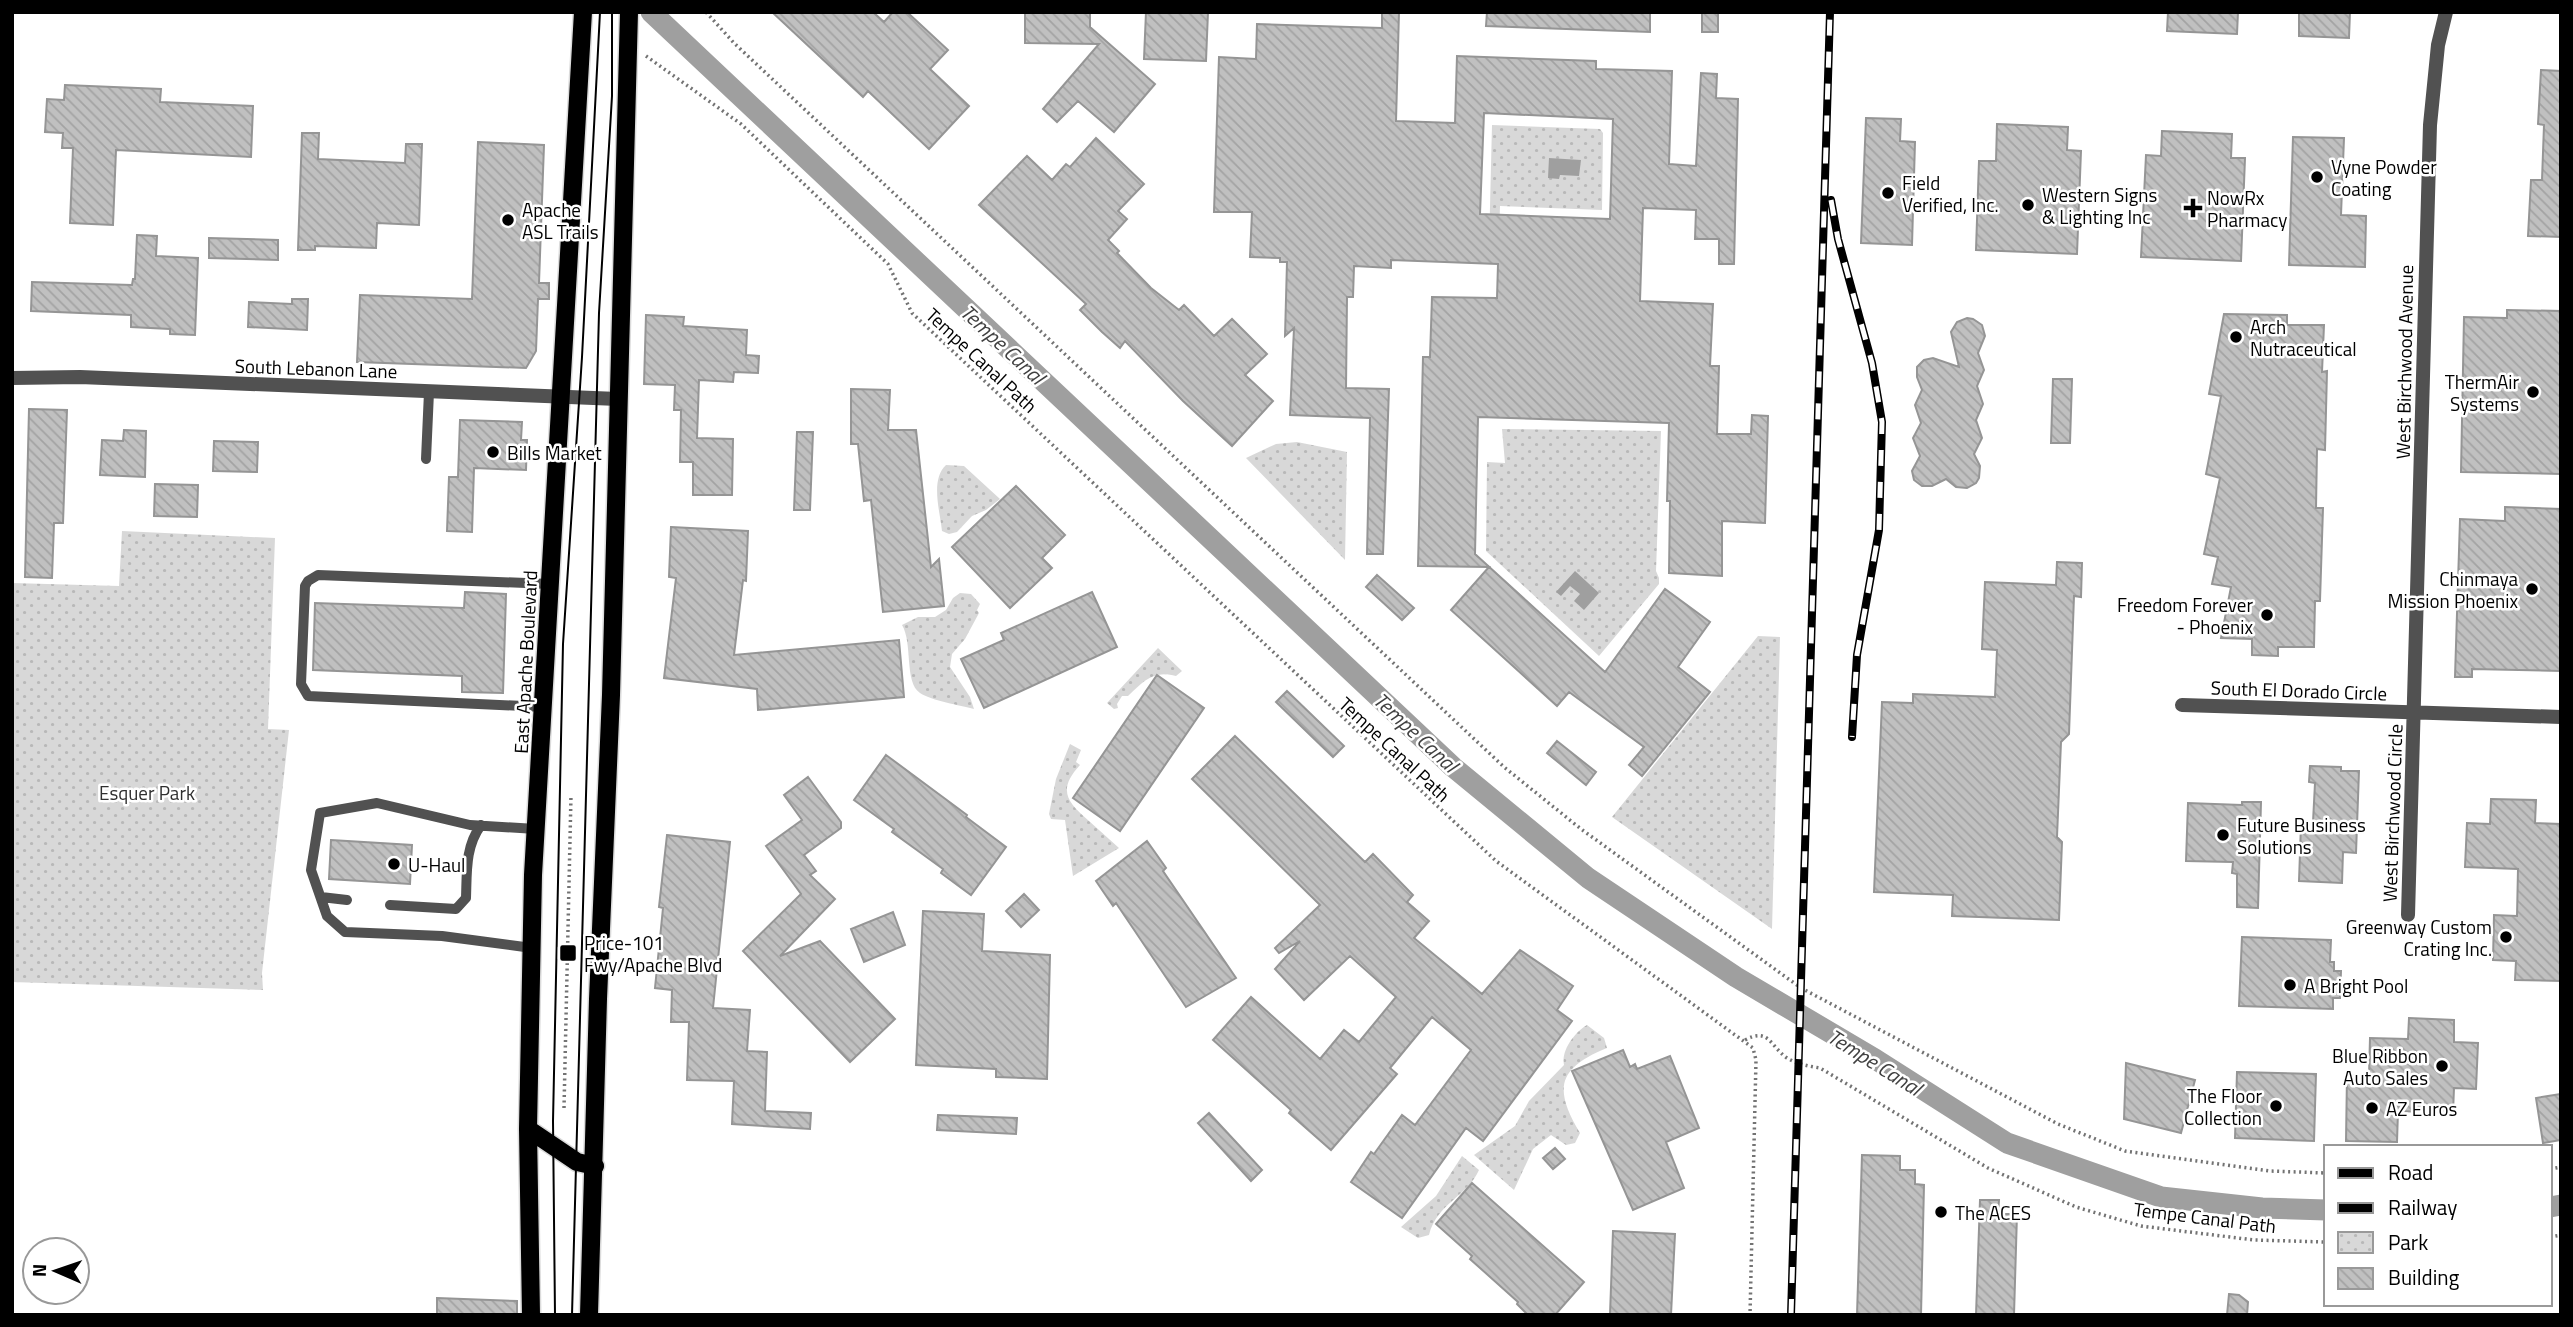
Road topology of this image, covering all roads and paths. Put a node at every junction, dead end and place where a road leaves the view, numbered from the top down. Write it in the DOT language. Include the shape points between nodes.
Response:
graph roads {
  1 [pos="583,12"];
  2 [pos="706,12"];
  3 [pos="2446,12"];
  4 [pos="629,17"];
  5 [pos="628,42"];
  6 [pos="12,378"];
  7 [pos="429,392"];
  8 [pos="560,398"];
  9 [pos="618,399"];
  10 [pos="426,459"];
  11 [pos="550,584"];
  12 [pos="2182,705"];
  13 [pos="544,707"];
  14 [pos="2415,713"];
  15 [pos="2561,717"];
  16 [pos="571,795"];
  17 [pos="481,825"];
  18 [pos="536,829"];
  19 [pos="320,897"];
  20 [pos="346,900"];
  21 [pos="390,905"];
  22 [pos="2408,915"];
  23 [pos="531,948"];
  24 [pos="1745,1040"];
  25 [pos="565,1108"];
  26 [pos="528,1129"];
  27 [pos="595,1166"];
  28 [pos="2324,1172"];
  29 [pos="2324,1242"];
  30 [pos="531,1315"];
  31 [pos="589,1315"];
  32 [pos="1750,1315"];
  1 -- 8 [label="main road, East Apache Boulevard"];
  2 -- 28 [label="path" via="1504,767 1801,988 2058,1124 2125,1151 2270,1171"];
  3 -- 14 [label="street, West Birchwood Avenue" via="2430,125"];
  4 -- 5 [label="main road"];
  5 -- 9 [label="main road"];
  5 -- 24 [label="path, Tempe Canal Path" via="741,124 888,264 912,313 1496,861"];
  6 -- 7 [label="street, South Lebanon Lane"];
  7 -- 8 [label="street, South Lebanon Lane"];
  7 -- 10 [label="lane"];
  8 -- 9 [label="street, South Lebanon Lane"];
  8 -- 11 [label="main road, East Apache Boulevard"];
  9 -- 27 [label="main road"];
  11 -- 13 [label="main road, East Apache Boulevard"];
  11 -- 13 [label="lane" via="318,575 305,586 301,684 308,696"];
  12 -- 14 [label="street, South El Dorado Circle"];
  13 -- 18 [label="main road, East Apache Boulevard"];
  14 -- 15 [label="street, South El Dorado Circle"];
  14 -- 22 [label="street, West Birchwood Circle"];
  16 -- 25 [label="path"];
  17 -- 18 [label="lane"];
  17 -- 19 [label="lane" via="377,803 320,813 311,870"];
  17 -- 21 [label="lane" via="472,838 468,858 467,898 456,909"];
  18 -- 23 [label="main road, East Apache Boulevard"];
  19 -- 20 [label="lane"];
  19 -- 23 [label="lane" via="327,916 345,932 442,936"];
  23 -- 26 [label="main road, East Apache Boulevard"];
  24 -- 29 [label="path, Tempe Canal Path" via="1762,1035 1798,1064 1820,1068 1988,1168 2076,1207 2141,1226 2254,1240"];
  24 -- 32 [label="path" via="1756,1060"];
  26 -- 27 [label="main road" via="577,1162"];
  26 -- 30 [label="main road, East Apache Boulevard"];
  27 -- 31 [label="main road"];
}
